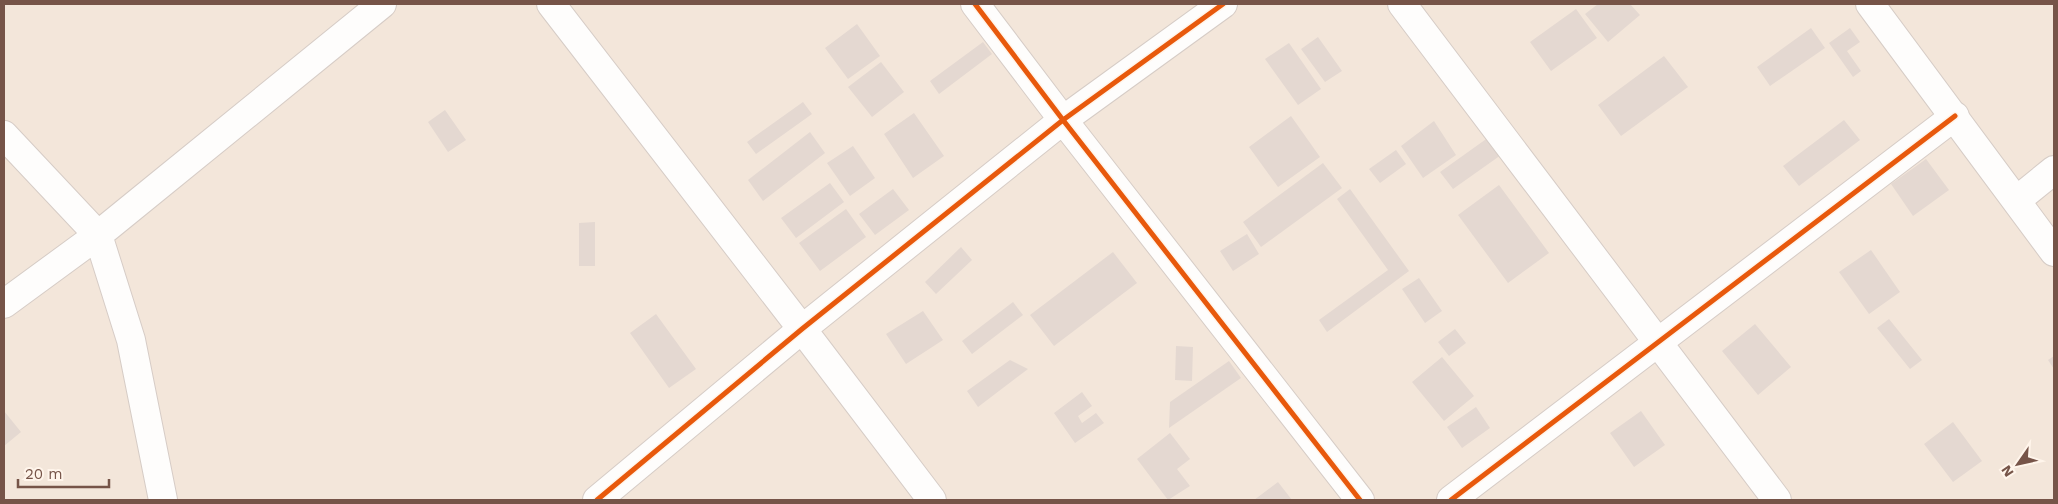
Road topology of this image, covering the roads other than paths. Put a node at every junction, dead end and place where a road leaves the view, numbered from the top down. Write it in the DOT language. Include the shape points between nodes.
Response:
graph roads {
  1 [pos="382,4"];
  2 [pos="551,4"];
  3 [pos="975,4"];
  4 [pos="1223,4"];
  5 [pos="1402,4"];
  6 [pos="1870,4"];
  7 [pos="1955,116"];
  8 [pos="1063,120"];
  9 [pos="4,135"];
  10 [pos="2054,170"];
  11 [pos="2017,200"];
  12 [pos="98,235"];
  13 [pos="2054,252"];
  14 [pos="4,304"];
  15 [pos="802,329"];
  16 [pos="1658,343"];
  17 [pos="163,500"];
  18 [pos="597,500"];
  19 [pos="932,500"];
  20 [pos="1360,500"];
  21 [pos="1451,500"];
  22 [pos="1777,500"];
  1 -- 12 [label="street"];
  2 -- 15 [label="street"];
  3 -- 8 [label="street"];
  4 -- 8 [label="street"];
  5 -- 16 [label="street"];
  6 -- 7 [label="street"];
  7 -- 11 [label="street"];
  7 -- 16 [label="street"];
  8 -- 15 [label="street"];
  8 -- 20 [label="street"];
  9 -- 12 [label="street"];
  10 -- 11 [label="street"];
  11 -- 13 [label="street"];
  12 -- 14 [label="street"];
  12 -- 17 [label="street" via="132,340"];
  15 -- 18 [label="street"];
  15 -- 19 [label="street"];
  16 -- 21 [label="street"];
  16 -- 22 [label="street"];
}
